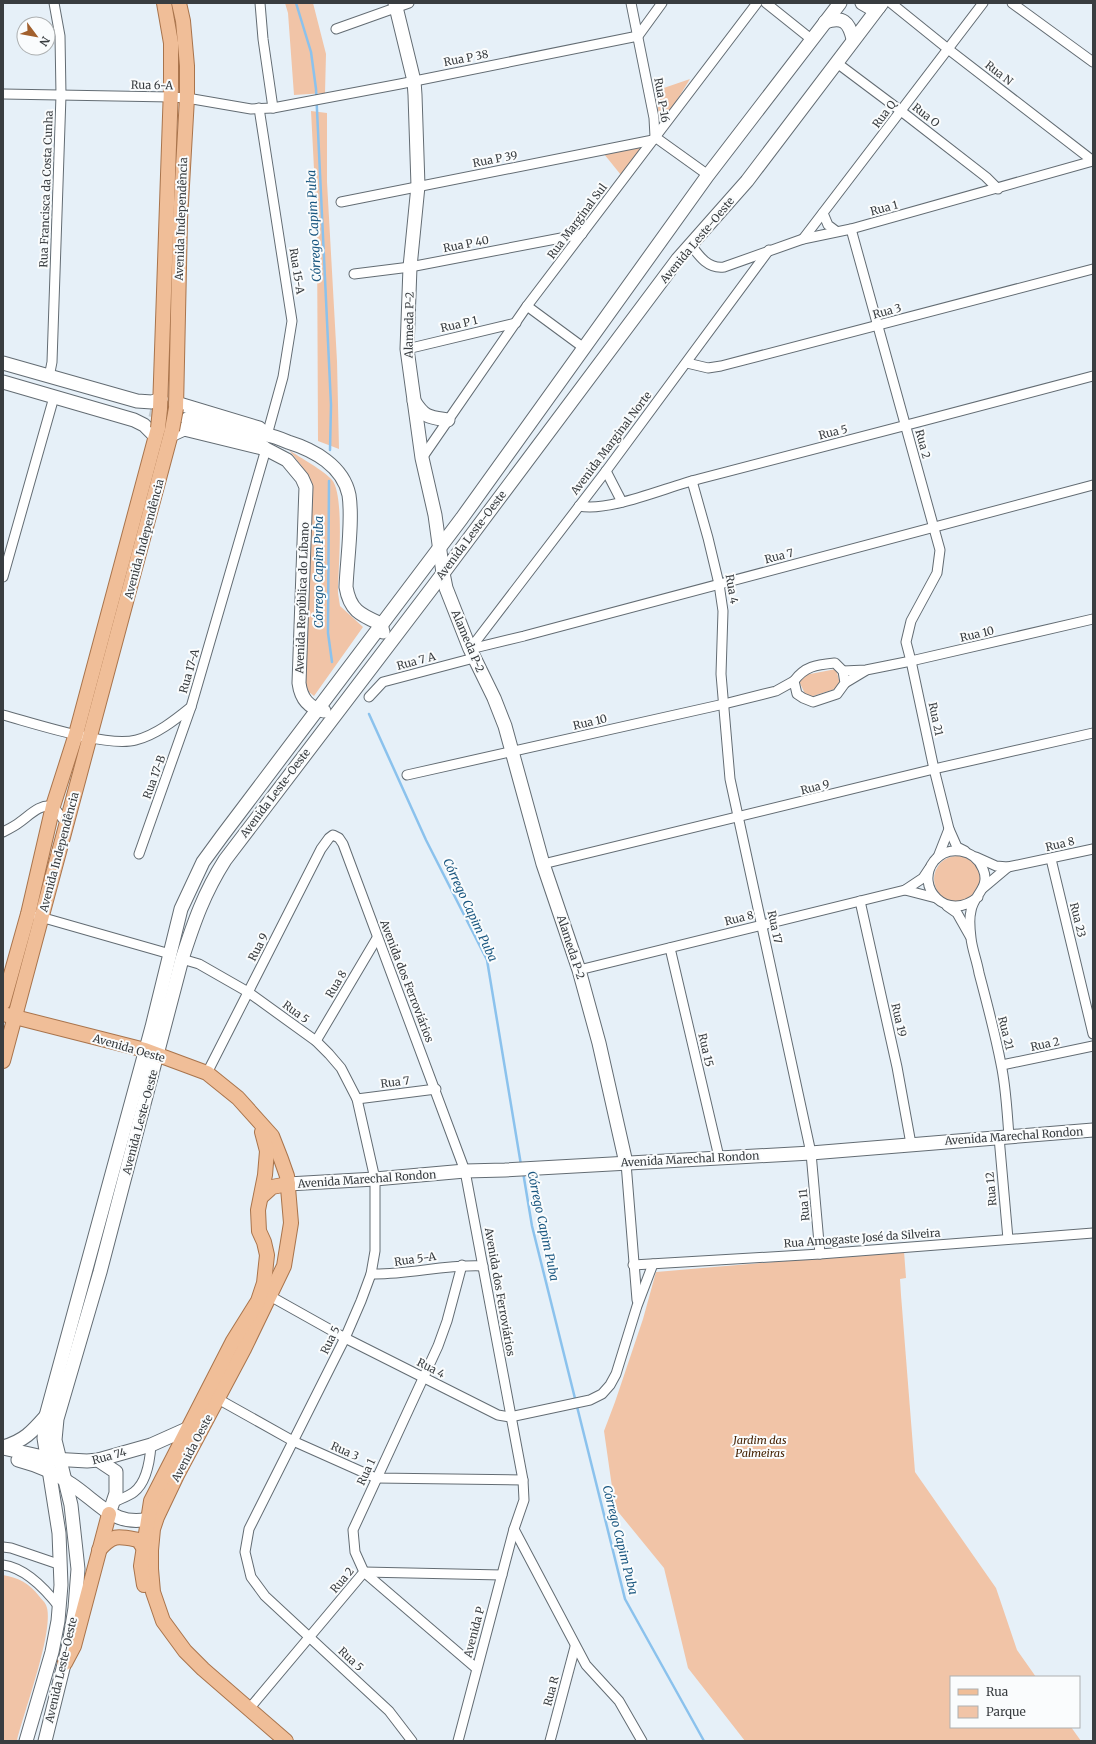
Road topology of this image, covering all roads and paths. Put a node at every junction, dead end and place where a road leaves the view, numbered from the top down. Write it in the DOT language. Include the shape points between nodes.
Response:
graph roads {
  1 [pos="54,3"];
  2 [pos="164,3"];
  3 [pos="179,3"];
  4 [pos="260,3"];
  5 [pos="631,3"];
  6 [pos="662,3"];
  7 [pos="757,3"];
  8 [pos="766,3"];
  9 [pos="840,3"];
  10 [pos="862,3"];
  11 [pos="983,3"];
  12 [pos="1012,3"];
  13 [pos="884,4"];
  14 [pos="400,5"];
  15 [pos="825,22"];
  16 [pos="336,29"];
  17 [pos="638,36"];
  18 [pos="811,39"];
  19 [pos="853,39"];
  20 [pos="948,49"];
  21 [pos="1093,62"];
  22 [pos="837,63"];
  23 [pos="414,81"];
  24 [pos="3,94"];
  25 [pos="61,95"];
  26 [pos="171,97"];
  27 [pos="187,98"];
  28 [pos="298,103"];
  29 [pos="259,108"];
  30 [pos="273,108"];
  31 [pos="901,111"];
  32 [pos="654,138"];
  33 [pos="1093,161"];
  34 [pos="708,175"];
  35 [pos="418,186"];
  36 [pos="998,189"];
  37 [pos="341,202"];
  38 [pos="823,213"];
  39 [pos="174,221"];
  40 [pos="851,229"];
  41 [pos="836,231"];
  42 [pos="582,234"];
  43 [pos="803,238"];
  44 [pos="691,245"];
  45 [pos="769,250"];
  46 [pos="410,267"];
  47 [pos="1093,269"];
  48 [pos="354,274"];
  49 [pos="528,306"];
  50 [pos="516,323"];
  51 [pos="878,325"];
  52 [pos="584,348"];
  53 [pos="407,349"];
  54 [pos="3,363"];
  55 [pos="686,363"];
  56 [pos="3,371"];
  57 [pos="1093,376"];
  58 [pos="49,377"];
  59 [pos="3,382"];
  60 [pos="54,397"];
  61 [pos="414,401"];
  62 [pos="157,406"];
  63 [pos="176,406"];
  64 [pos="187,418"];
  65 [pos="448,420"];
  66 [pos="906,425"];
  67 [pos="156,432"];
  68 [pos="172,432"];
  69 [pos="244,434"];
  70 [pos="267,435"];
  71 [pos="266,449"];
  72 [pos="422,458"];
  73 [pos="606,471"];
  74 [pos="692,481"];
  75 [pos="1093,485"];
  76 [pos="622,502"];
  77 [pos="579,506"];
  78 [pos="435,515"];
  79 [pos="462,518"];
  80 [pos="934,528"];
  81 [pos="439,548"];
  82 [pos="443,573"];
  83 [pos="3,577"];
  84 [pos="719,584"];
  85 [pos="114,589"];
  86 [pos="129,593"];
  87 [pos="1093,620"];
  88 [pos="381,624"];
  89 [pos="472,654"];
  90 [pos="911,661"];
  91 [pos="866,670"];
  92 [pos="843,671"];
  93 [pos="794,681"];
  94 [pos="360,682"];
  95 [pos="845,683"];
  96 [pos="776,691"];
  97 [pos="797,694"];
  98 [pos="369,697"];
  99 [pos="724,704"];
  100 [pos="191,707"];
  101 [pos="341,707"];
  102 [pos="317,710"];
  103 [pos="3,715"];
  104 [pos="1093,733"];
  105 [pos="76,734"];
  106 [pos="90,737"];
  107 [pos="511,752"];
  108 [pos="934,770"];
  109 [pos="407,775"];
  110 [pos="53,806"];
  111 [pos="738,818"];
  112 [pos="66,823"];
  113 [pos="948,829"];
  114 [pos="3,832"];
  115 [pos="334,835"];
  116 [pos="1093,849"];
  117 [pos="969,853"];
  118 [pos="139,854"];
  119 [pos="938,857"];
  120 [pos="1051,859"];
  121 [pos="542,864"];
  122 [pos="932,865"];
  123 [pos="1008,867"];
  124 [pos="983,888"];
  125 [pos="905,890"];
  126 [pos="978,897"];
  127 [pos="936,898"];
  128 [pos="860,901"];
  129 [pos="944,904"];
  130 [pos="34,915"];
  131 [pos="762,925"];
  132 [pos="377,938"];
  133 [pos="971,938"];
  134 [pos="670,948"];
  135 [pos="170,954"];
  136 [pos="182,959"];
  137 [pos="579,970"];
  138 [pos="248,992"];
  139 [pos="3,1003"];
  140 [pos="9,1016"];
  141 [pos="1093,1034"];
  142 [pos="316,1041"];
  143 [pos="1093,1046"];
  144 [pos="151,1052"];
  145 [pos="3,1061"];
  146 [pos="1002,1065"];
  147 [pos="207,1073"];
  148 [pos="436,1089"];
  149 [pos="357,1099"];
  150 [pos="259,1122"];
  151 [pos="1093,1130"];
  152 [pos="1004,1137"];
  153 [pos="911,1144"];
  154 [pos="811,1153"];
  155 [pos="718,1157"];
  156 [pos="626,1163"];
  157 [pos="465,1171"];
  158 [pos="375,1179"];
  159 [pos="288,1184"];
  160 [pos="261,1197"];
  161 [pos="1093,1233"];
  162 [pos="1008,1239"];
  163 [pos="289,1240"];
  164 [pos="264,1242"];
  165 [pos="820,1254"];
  166 [pos="633,1264"];
  167 [pos="653,1264"];
  168 [pos="462,1265"];
  169 [pos="483,1266"];
  170 [pos="371,1274"];
  171 [pos="270,1296"];
  172 [pos="637,1306"];
  173 [pos="345,1338"];
  174 [pos="424,1378"];
  175 [pos="218,1399"];
  176 [pos="510,1417"];
  177 [pos="51,1418"];
  178 [pos="189,1428"];
  179 [pos="293,1441"];
  180 [pos="151,1445"];
  181 [pos="3,1447"];
  182 [pos="3,1456"];
  183 [pos="47,1458"];
  184 [pos="60,1460"];
  185 [pos="98,1460"];
  186 [pos="80,1462"];
  187 [pos="50,1472"];
  188 [pos="376,1478"];
  189 [pos="522,1480"];
  190 [pos="66,1481"];
  191 [pos="112,1508"];
  192 [pos="152,1519"];
  193 [pos="514,1529"];
  194 [pos="3,1547"];
  195 [pos="143,1547"];
  196 [pos="98,1550"];
  197 [pos="3,1565"];
  198 [pos="61,1565"];
  199 [pos="364,1572"];
  200 [pos="502,1575"];
  201 [pos="60,1608"];
  202 [pos="310,1637"];
  203 [pos="575,1647"];
  204 [pos="65,1663"];
  205 [pos="476,1668"];
  206 [pos="249,1709"];
  207 [pos="26,1741"];
  208 [pos="44,1741"];
  209 [pos="273,1741"];
  210 [pos="286,1741"];
  211 [pos="412,1741"];
  212 [pos="458,1741"];
  213 [pos="550,1741"];
  214 [pos="642,1741"];
  1 -- 25 [label="street, Rua Francisca da Costa Cunha" via="60,36"];
  2 -- 26 [label="main road, Avenida Independência" via="171,43"];
  3 -- 27 [label="main road, Avenida Independência"];
  4 -- 30 [label="street"];
  5 -- 17 [label="street, Rua P-16"];
  6 -- 17 [label="street"];
  7 -- 32 [label="street, Rua Marginal Sul"];
  8 -- 18 [label="street"];
  9 -- 15 [label="main road, Avenida Leste-Oeste"];
  10 -- 13 [label="main road" via="869,7"];
  11 -- 20 [label="street, Rua Q"];
  12 -- 21 [label="street"];
  13 -- 19 [label="main road, Avenida Leste-Oeste"];
  13 -- 20 [label="street, Rua N"];
  14 -- 16 [label="street"];
  14 -- 23 [label="main road, Alameda P-2"];
  15 -- 18 [label="main road, Avenida Leste-Oeste"];
  15 -- 19 [label="main road" via="842,20 848,24"];
  17 -- 23 [label="street, Rua P 38"];
  17 -- 32 [label="street, Rua P-16" via="654,118"];
  18 -- 34 [label="main road, Avenida Leste-Oeste"];
  19 -- 22 [label="main road, Avenida Leste-Oeste"];
  20 -- 31 [label="street, Rua Q"];
  20 -- 33 [label="street, Rua N"];
  22 -- 31 [label="street, Rua O"];
  22 -- 44 [label="main road, Avenida Leste-Oeste" via="747,181"];
  23 -- 28 [label="street, Rua P 38"];
  23 -- 35 [label="main road, Alameda P-2"];
  24 -- 25 [label="street, Rua 6-A"];
  25 -- 26 [label="street, Rua 6-A"];
  25 -- 58 [label="street, Rua Francisca da Costa Cunha" via="52,362"];
  26 -- 27 [label="street, Rua 6-A"];
  26 -- 39 [label="main road, Avenida Independência"];
  27 -- 29 [label="street, Rua 6-A" via="251,109"];
  27 -- 39 [label="main road, Avenida Independência"];
  28 -- 30 [label="street, Rua 6-A"];
  29 -- 30 [label="street, Rua 6-A"];
  29 -- 70 [label="street, Rua 15-A" via="292,321 283,377"];
  31 -- 36 [label="street, Rua O"];
  31 -- 38 [label="street, Rua Q"];
  32 -- 34 [label="street, Rua P-16"];
  32 -- 35 [label="street, Rua P 39"];
  32 -- 42 [label="street, Rua Marginal Sul"];
  33 -- 36 [label="street, Rua 1"];
  34 -- 52 [label="main road, Avenida Leste-Oeste"];
  35 -- 37 [label="street, Rua P 39"];
  35 -- 46 [label="main road, Alameda P-2"];
  36 -- 40 [label="street, Rua 1"];
  38 -- 41 [label="street" via="828,225"];
  38 -- 43 [label="street, Rua Q"];
  39 -- 62 [label="main road, Avenida Independência"];
  39 -- 63 [label="main road, Avenida Independência"];
  40 -- 41 [label="street, Rua 1"];
  40 -- 51 [label="street, Rua 2"];
  41 -- 43 [label="street, Rua 1"];
  42 -- 46 [label="street, Rua P 40"];
  42 -- 49 [label="street, Rua Marginal Sul"];
  43 -- 45 [label="street, Rua 1"];
  44 -- 45 [label="street, Rua 1" via="704,260 718,268"];
  44 -- 82 [label="main road, Avenida Leste-Oeste"];
  45 -- 55 [label="street, Avenida Marginal Norte"];
  46 -- 48 [label="street, Rua P 40"];
  46 -- 53 [label="main road, Alameda P-2"];
  47 -- 51 [label="street, Rua 3"];
  49 -- 50 [label="street, Rua Marginal Sul"];
  49 -- 52 [label="street"];
  50 -- 53 [label="street, Rua P 1"];
  50 -- 65 [label="street, Rua Marginal Sul"];
  51 -- 55 [label="street, Rua 3" via="721,366 708,368"];
  51 -- 66 [label="street, Rua 2"];
  52 -- 79 [label="main road, Avenida Leste-Oeste"];
  53 -- 61 [label="main road, Alameda P-2"];
  54 -- 58 [label="main road"];
  55 -- 73 [label="street, Avenida Marginal Norte"];
  56 -- 62 [label="main road"];
  57 -- 66 [label="street, Rua 5"];
  58 -- 62 [label="main road" via="137,401 152,402"];
  59 -- 60 [label="main road"];
  60 -- 67 [label="main road" via="134,420"];
  60 -- 83 [label="street"];
  61 -- 65 [label="main road" via="421,412 428,416"];
  61 -- 72 [label="main road, Alameda P-2"];
  62 -- 67 [label="main road, Avenida Independência, bridge"];
  63 -- 68 [label="main road, Avenida Independência, bridge"];
  63 -- 70 [label="main road, Avenida República do Líbano" via="259,428"];
  64 -- 69 [label="main road, Avenida República do Líbano"];
  65 -- 72 [label="street, Rua Marginal Sul"];
  66 -- 74 [label="street, Rua 5"];
  66 -- 80 [label="street, Rua 2"];
  67 -- 85 [label="main road, Avenida Independência"];
  68 -- 71 [label="main road, Avenida República do Líbano" via="184,429"];
  68 -- 86 [label="main road, Avenida Independência"];
  69 -- 70 [label="main road, Avenida República do Líbano"];
  69 -- 71 [label="main road, Avenida República do Líbano"];
  70 -- 88 [label="main road, Avenida República do Líbano" via="317,454 340,476 349,495 350,510 347,597 355,610"];
  71 -- 100 [label="street, Rua 17-A"];
  71 -- 102 [label="main road, Avenida República do Líbano" via="287,460 306,487 299,683 300,694"];
  72 -- 78 [label="main road, Alameda P-2"];
  73 -- 76 [label="street"];
  73 -- 77 [label="street, Avenida Marginal Norte"];
  74 -- 76 [label="street, Rua 5"];
  74 -- 84 [label="street, Rua 4"];
  75 -- 80 [label="street, Rua 7"];
  76 -- 77 [label="street, Rua 5" via="597,508"];
  77 -- 89 [label="street, Avenida Marginal Norte"];
  78 -- 79 [label="main road" via="449,520"];
  78 -- 81 [label="main road, Alameda P-2"];
  79 -- 81 [label="main road, Avenida Leste-Oeste"];
  80 -- 84 [label="street, Rua 7"];
  80 -- 90 [label="street, Rua 2" via="940,550 937,572 911,621 906,642"];
  81 -- 82 [label="main road, Alameda P-2"];
  81 -- 88 [label="main road, Avenida Leste-Oeste"];
  82 -- 89 [label="main road, Alameda P-2" via="446,588"];
  82 -- 94 [label="main road, Avenida Leste-Oeste"];
  84 -- 89 [label="street, Rua 7" via="524,636"];
  84 -- 99 [label="street, Rua 4" via="723,611 721,674"];
  85 -- 86 [label="main road"];
  85 -- 105 [label="main road, Avenida Independência"];
  86 -- 106 [label="main road, Avenida Independência"];
  87 -- 90 [label="street, Rua 10"];
  88 -- 94 [label="main road" via="383,635 362,669"];
  88 -- 102 [label="main road, Avenida Leste-Oeste"];
  89 -- 98 [label="street, Rua 7 A" via="383,682"];
  89 -- 107 [label="main road, Alameda P-2" via="494,698 505,726"];
  90 -- 91 [label="street, Rua 10"];
  90 -- 108 [label="street, Rua 21"];
  91 -- 92 [label="street, Rua 10"];
  91 -- 95 [label="street, Rua 10"];
  92 -- 93 [label="street" via="834,663 818,665 802,671"];
  92 -- 95 [label="street"];
  93 -- 96 [label="street, Rua 10"];
  93 -- 97 [label="street"];
  94 -- 101 [label="main road, Avenida Leste-Oeste"];
  95 -- 97 [label="street" via="837,694 812,702"];
  96 -- 97 [label="street, Rua 10"];
  96 -- 99 [label="street, Rua 10"];
  99 -- 107 [label="street, Rua 10"];
  99 -- 111 [label="street, Rua 17" via="730,779"];
  100 -- 106 [label="street, Rua 17-A" via="148,736 134,741 120,742"];
  100 -- 118 [label="street, Rua 17-B"];
  101 -- 102 [label="main road"];
  101 -- 136 [label="main road, Avenida Leste-Oeste" via="225,860 196,915"];
  102 -- 135 [label="main road, Avenida Leste-Oeste" via="203,862 181,908"];
  103 -- 105 [label="street, Rua 17-A"];
  104 -- 108 [label="street, Rua 9"];
  105 -- 106 [label="street, Rua 17-A"];
  105 -- 110 [label="main road, Avenida Independência"];
  106 -- 112 [label="main road, Avenida Independência"];
  107 -- 109 [label="street, Rua 10"];
  107 -- 121 [label="main road, Alameda P-2"];
  108 -- 111 [label="street, Rua 9"];
  108 -- 113 [label="street, Rua 21"];
  110 -- 112 [label="street"];
  110 -- 114 [label="street" via="34,810"];
  110 -- 130 [label="main road, Avenida Independência"];
  111 -- 121 [label="street, Rua 9"];
  111 -- 131 [label="street, Rua 17"];
  112 -- 130 [label="main road, Avenida Independência"];
  113 -- 117 [label="street, Rua 21" via="957,847"];
  113 -- 119 [label="street"];
  115 -- 132 [label="street, Avenida dos Ferroviários" via="343,844"];
  115 -- 138 [label="street, Rua 9" via="321,849"];
  116 -- 120 [label="street, Rua 8"];
  117 -- 119 [label="street" via="955,850"];
  117 -- 123 [label="street, Rua 8" via="996,866"];
  117 -- 124 [label="street" via="980,862 984,870"];
  119 -- 122 [label="street"];
  120 -- 123 [label="street, Rua 8"];
  120 -- 141 [label="street, Rua 23"];
  121 -- 137 [label="main road, Alameda P-2"];
  122 -- 125 [label="street, Rua 8" via="924,878"];
  122 -- 127 [label="street" via="928,882"];
  123 -- 124 [label="street, Rua 8"];
  124 -- 126 [label="street"];
  125 -- 127 [label="street, Rua 8"];
  125 -- 128 [label="street, Rua 8"];
  126 -- 129 [label="street" via="962,906"];
  126 -- 133 [label="street, Rua 21" via="970,909"];
  127 -- 129 [label="street"];
  128 -- 131 [label="street, Rua 8"];
  128 -- 153 [label="street, Rua 19" via="897,1067"];
  129 -- 133 [label="street, Rua 21" via="957,913"];
  130 -- 135 [label="street"];
  130 -- 139 [label="main road, Avenida Independência"];
  130 -- 140 [label="main road, Avenida Independência"];
  131 -- 134 [label="street, Rua 8"];
  131 -- 154 [label="street, Rua 17"];
  132 -- 142 [label="street, Rua 8"];
  132 -- 148 [label="street, Avenida dos Ferroviários"];
  133 -- 146 [label="street, Rua 21"];
  134 -- 137 [label="street, Rua 8"];
  134 -- 155 [label="street, Rua 15"];
  135 -- 144 [label="main road, Avenida Leste-Oeste"];
  136 -- 138 [label="street, Rua 5" via="199,964"];
  136 -- 144 [label="main road, Avenida Leste-Oeste"];
  137 -- 156 [label="main road, Alameda P-2" via="599,1043"];
  138 -- 142 [label="street, Rua 5"];
  138 -- 147 [label="street, Rua 9"];
  140 -- 144 [label="main road, Avenida Oeste"];
  140 -- 145 [label="main road, Avenida Independência"];
  142 -- 149 [label="street, Rua 5" via="341,1068"];
  143 -- 146 [label="street, Rua 2"];
  144 -- 147 [label="main road, Avenida Oeste"];
  144 -- 177 [label="main road, Avenida Leste-Oeste"];
  146 -- 152 [label="street, Rua 21"];
  147 -- 150 [label="main road, Avenida Oeste" via="238,1098"];
  148 -- 149 [label="street, Rua 7"];
  148 -- 157 [label="street, Avenida dos Ferroviários"];
  149 -- 158 [label="street, Rua 5"];
  150 -- 159 [label="main road, Avenida Oeste" via="272,1136"];
  150 -- 160 [label="main road, Avenida Oeste" via="267,1151"];
  151 -- 152 [label="main road, Avenida Marechal Rondon"];
  152 -- 153 [label="main road, Avenida Marechal Rondon"];
  152 -- 162 [label="street, Rua 12"];
  153 -- 154 [label="main road, Avenida Marechal Rondon"];
  154 -- 155 [label="main road, Avenida Marechal Rondon"];
  154 -- 165 [label="street, Rua 11"];
  155 -- 156 [label="main road, Avenida Marechal Rondon"];
  156 -- 157 [label="main road, Avenida Marechal Rondon"];
  156 -- 166 [label="street, Alameda P-2"];
  157 -- 158 [label="main road, Avenida Marechal Rondon"];
  157 -- 169 [label="street, Avenida dos Ferroviários"];
  158 -- 159 [label="main road, Avenida Marechal Rondon"];
  158 -- 170 [label="street, Rua 5" via="375,1251"];
  159 -- 160 [label="main road" via="272,1187"];
  159 -- 163 [label="main road, Avenida Oeste" via="291,1223"];
  160 -- 164 [label="main road, Avenida Oeste" via="258,1210 259,1231"];
  161 -- 162 [label="street, Rua Amogaste José da Silveira"];
  162 -- 165 [label="street, Rua Amogaste José da Silveira"];
  163 -- 164 [label="main road" via="281,1243"];
  163 -- 171 [label="main road, Avenida Oeste" via="284,1266"];
  164 -- 178 [label="main road, Avenida Oeste" via="266,1269 258,1301 233,1341"];
  165 -- 167 [label="street, Rua Amogaste José da Silveira"];
  166 -- 167 [label="street, Rua Amogaste José da Silveira"];
  166 -- 172 [label="street, Alameda P-2"];
  167 -- 172 [label="street"];
  168 -- 169 [label="street"];
  168 -- 170 [label="street, Rua 5-A" via="390,1275"];
  168 -- 174 [label="street, Rua 1" via="447,1321"];
  169 -- 176 [label="street, Avenida dos Ferroviários"];
  170 -- 173 [label="street, Rua 5"];
  171 -- 173 [label="street, Rua 4"];
  171 -- 175 [label="main road, Avenida Oeste"];
  172 -- 176 [label="street, Rua 4" via="616,1374 602,1394 590,1400"];
  173 -- 174 [label="street, Rua 4"];
  173 -- 179 [label="street, Rua 5"];
  174 -- 176 [label="street, Rua 4" via="498,1415"];
  174 -- 188 [label="street, Rua 1"];
  175 -- 179 [label="street, Rua 3"];
  175 -- 192 [label="main road, Avenida Oeste"];
  176 -- 189 [label="street, Avenida dos Ferroviários"];
  177 -- 181 [label="main road, Avenida Leste-Oeste" via="26,1438"];
  177 -- 183 [label="main road, Avenida Leste-Oeste" via="44,1438"];
  177 -- 184 [label="main road, Avenida Leste-Oeste"];
  177 -- 186 [label="main road" via="60,1441 69,1454"];
  178 -- 180 [label="main road, Rua 74"];
  178 -- 192 [label="main road, Avenida Oeste" via="157,1486 151,1501"];
  179 -- 188 [label="street, Rua 3"];
  179 -- 202 [label="street, Rua 5" via="250,1529 245,1552 250,1577 265,1596"];
  180 -- 185 [label="main road, Rua 74"];
  180 -- 191 [label="street" via="150,1462 135,1492"];
  181 -- 183 [label="main road, Rua 74"];
  182 -- 187 [label="main road" via="30,1463"];
  183 -- 184 [label="main road, Rua 74"];
  183 -- 187 [label="main road, Avenida Leste-Oeste"];
  184 -- 186 [label="main road, Rua 74"];
  184 -- 190 [label="main road, Avenida Leste-Oeste"];
  185 -- 186 [label="main road, Rua 74"];
  185 -- 191 [label="main road" via="116,1472 117,1483"];
  187 -- 190 [label="main road"];
  187 -- 198 [label="main road, Avenida Leste-Oeste"];
  188 -- 189 [label="street, Rua 3"];
  188 -- 199 [label="street, Rua 1" via="353,1530 355,1552"];
  189 -- 193 [label="street, Avenida dos Ferroviários" via="524,1500"];
  190 -- 191 [label="main road"];
  190 -- 204 [label="main road, Avenida Leste-Oeste" via="78,1568 72,1627"];
  191 -- 192 [label="main road" via="129,1521"];
  191 -- 196 [label="main road"];
  192 -- 195 [label="main road, Avenida Oeste"];
  192 -- 206 [label="main road, Avenida Oeste" via="153,1592 163,1621 185,1651"];
  193 -- 200 [label="street, Avenida P"];
  193 -- 203 [label="street"];
  194 -- 198 [label="street"];
  195 -- 196 [label="main road" via="138,1540 120,1536 112,1537"];
  195 -- 209 [label="main road, Avenida Oeste" via="141,1566 146,1594 158,1624 173,1650"];
  196 -- 204 [label="main road" via="74,1646"];
  197 -- 201 [label="street" via="11,1566 43,1589"];
  198 -- 201 [label="main road, Avenida Leste-Oeste"];
  199 -- 200 [label="street, Rua 2"];
  199 -- 202 [label="street, Rua 2"];
  199 -- 205 [label="street, Rua 1"];
  200 -- 205 [label="street, Avenida P"];
  201 -- 207 [label="main road, Avenida Leste-Oeste" via="52,1652"];
  202 -- 206 [label="street, Rua 2"];
  202 -- 211 [label="street, Rua 5" via="389,1712"];
  203 -- 213 [label="street, Rua R"];
  203 -- 214 [label="street" via="586,1665 619,1701"];
  204 -- 208 [label="main road, Avenida Leste-Oeste"];
  205 -- 212 [label="street, Avenida P"];
  206 -- 210 [label="main road, Avenida Oeste"];
}
